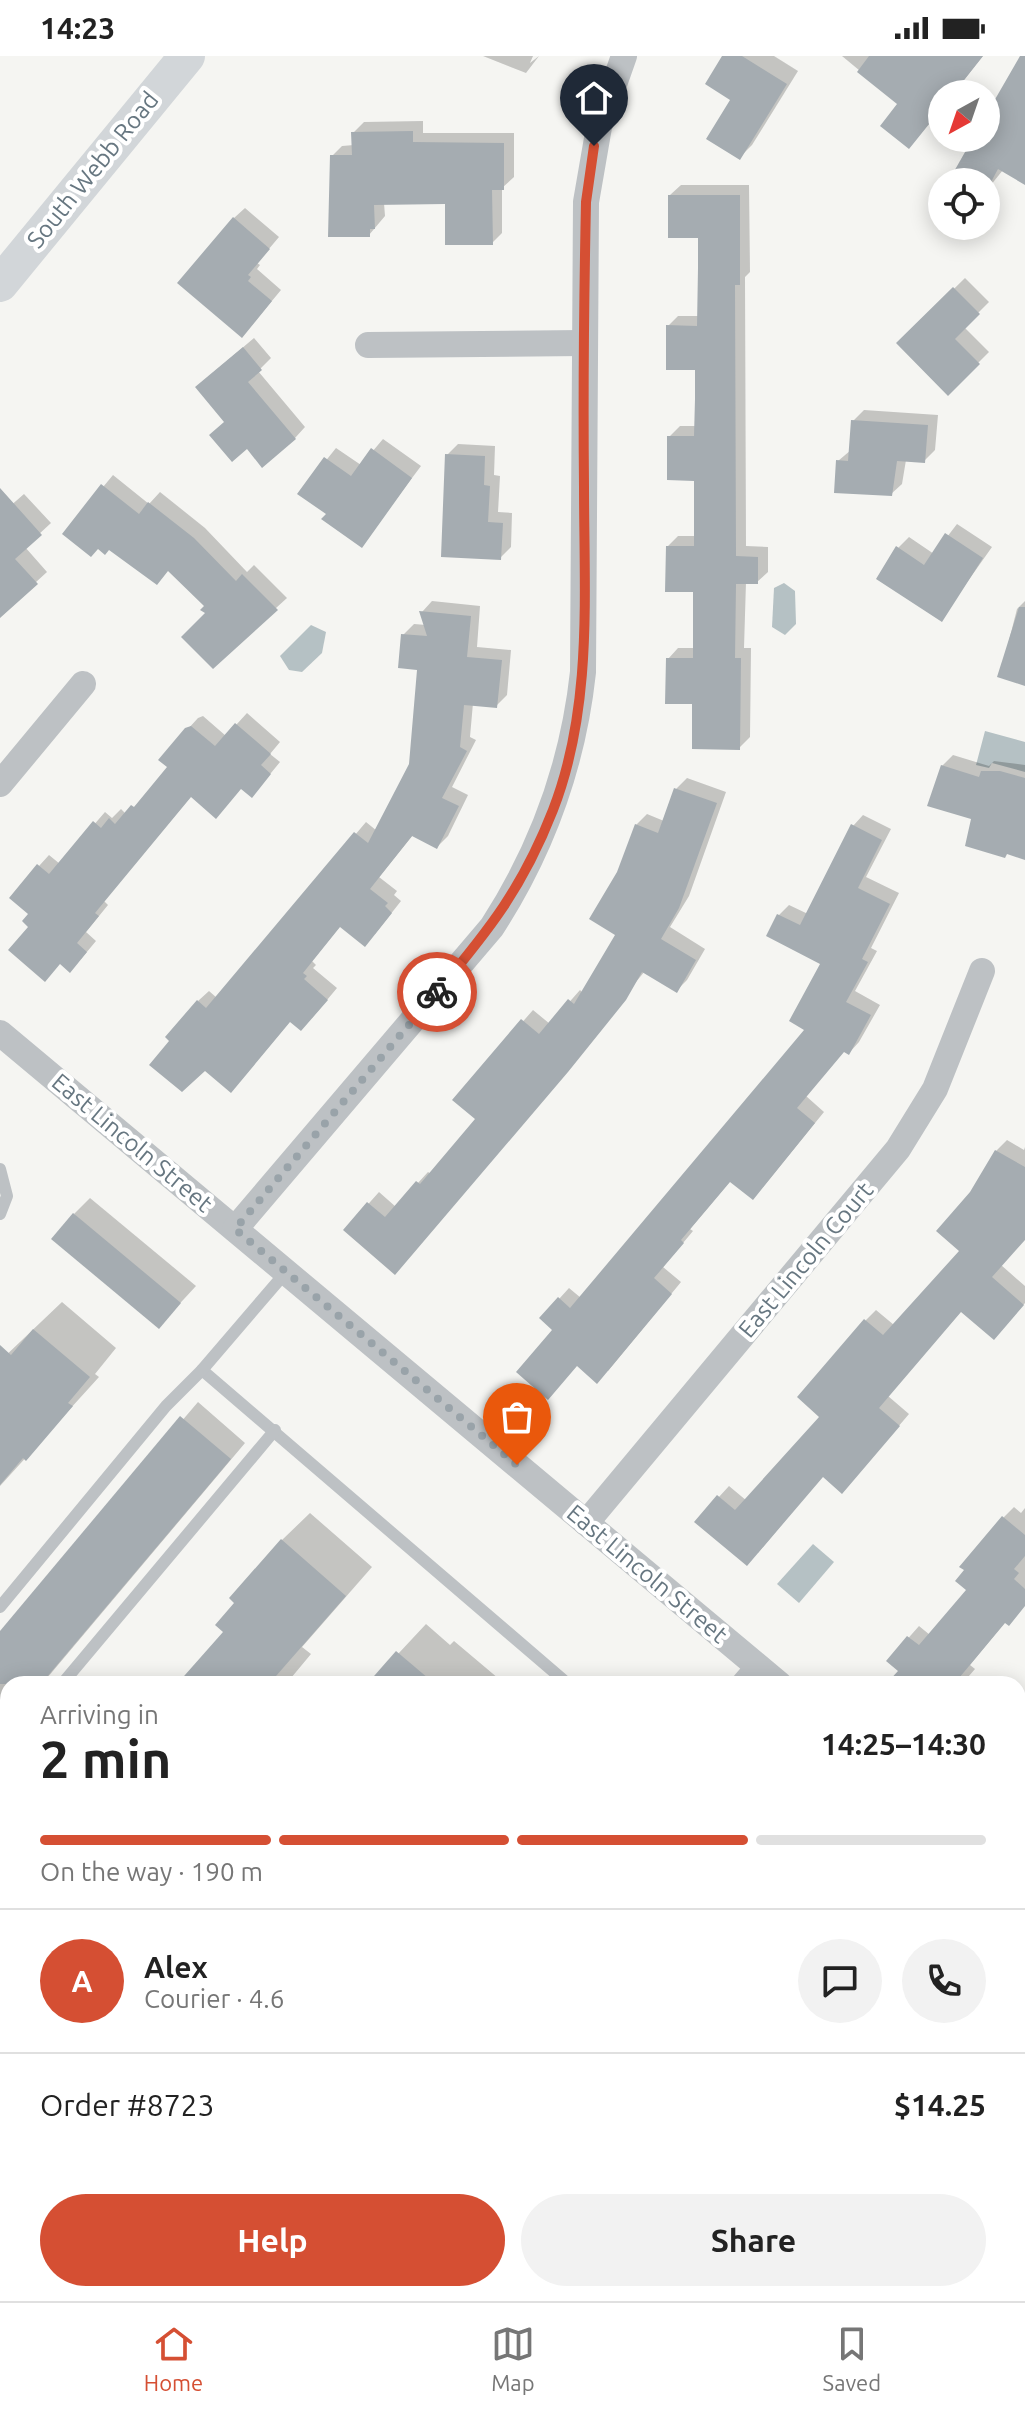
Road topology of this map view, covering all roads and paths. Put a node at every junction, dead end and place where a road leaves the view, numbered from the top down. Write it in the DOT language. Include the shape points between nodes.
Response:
graph roads {
  1 [pos="187,56"];
  2 [pos="624,56"];
  3 [pos="0,284"];
  4 [pos="583,343"];
  5 [pos="368,345"];
  6 [pos="83,684"];
  7 [pos="0,784"];
  8 [pos="982,971"];
  9 [pos="0,1033"];
  10 [pos="0,1169"];
  11 [pos="0,1214"];
  12 [pos="235,1229"];
  13 [pos="286,1272"];
  14 [pos="202,1370"];
  15 [pos="275,1430"];
  16 [pos="586,1523"];
  17 [pos="0,1607"];
  18 [pos="753,1663"];
  19 [pos="69,1676"];
  20 [pos="559,1676"];
  21 [pos="742,1676"];
  22 [pos="769,1676"];
  1 -- 3 [label="main road, South Webb Road"];
  2 -- 4 [label="street" via="590,164"];
  4 -- 5 [label="street"];
  4 -- 12 [label="street" via="583,672 574,735 554,808 492,927"];
  6 -- 7 [label="street"];
  8 -- 16 [label="street, East Lincoln Court" via="935,1089 898,1149"];
  9 -- 12 [label="street, East Lincoln Street"];
  10 -- 11 [label="lane" via="7,1196"];
  12 -- 13 [label="street, East Lincoln Street"];
  13 -- 14 [label="lane"];
  13 -- 16 [label="street, East Lincoln Street"];
  14 -- 15 [label="lane"];
  14 -- 17 [label="lane" via="166,1406"];
  15 -- 19 [label="lane"];
  15 -- 20 [label="lane"];
  16 -- 18 [label="street, East Lincoln Street"];
  18 -- 21 [label="lane"];
  18 -- 22 [label="street, East Lincoln Street"];
}
